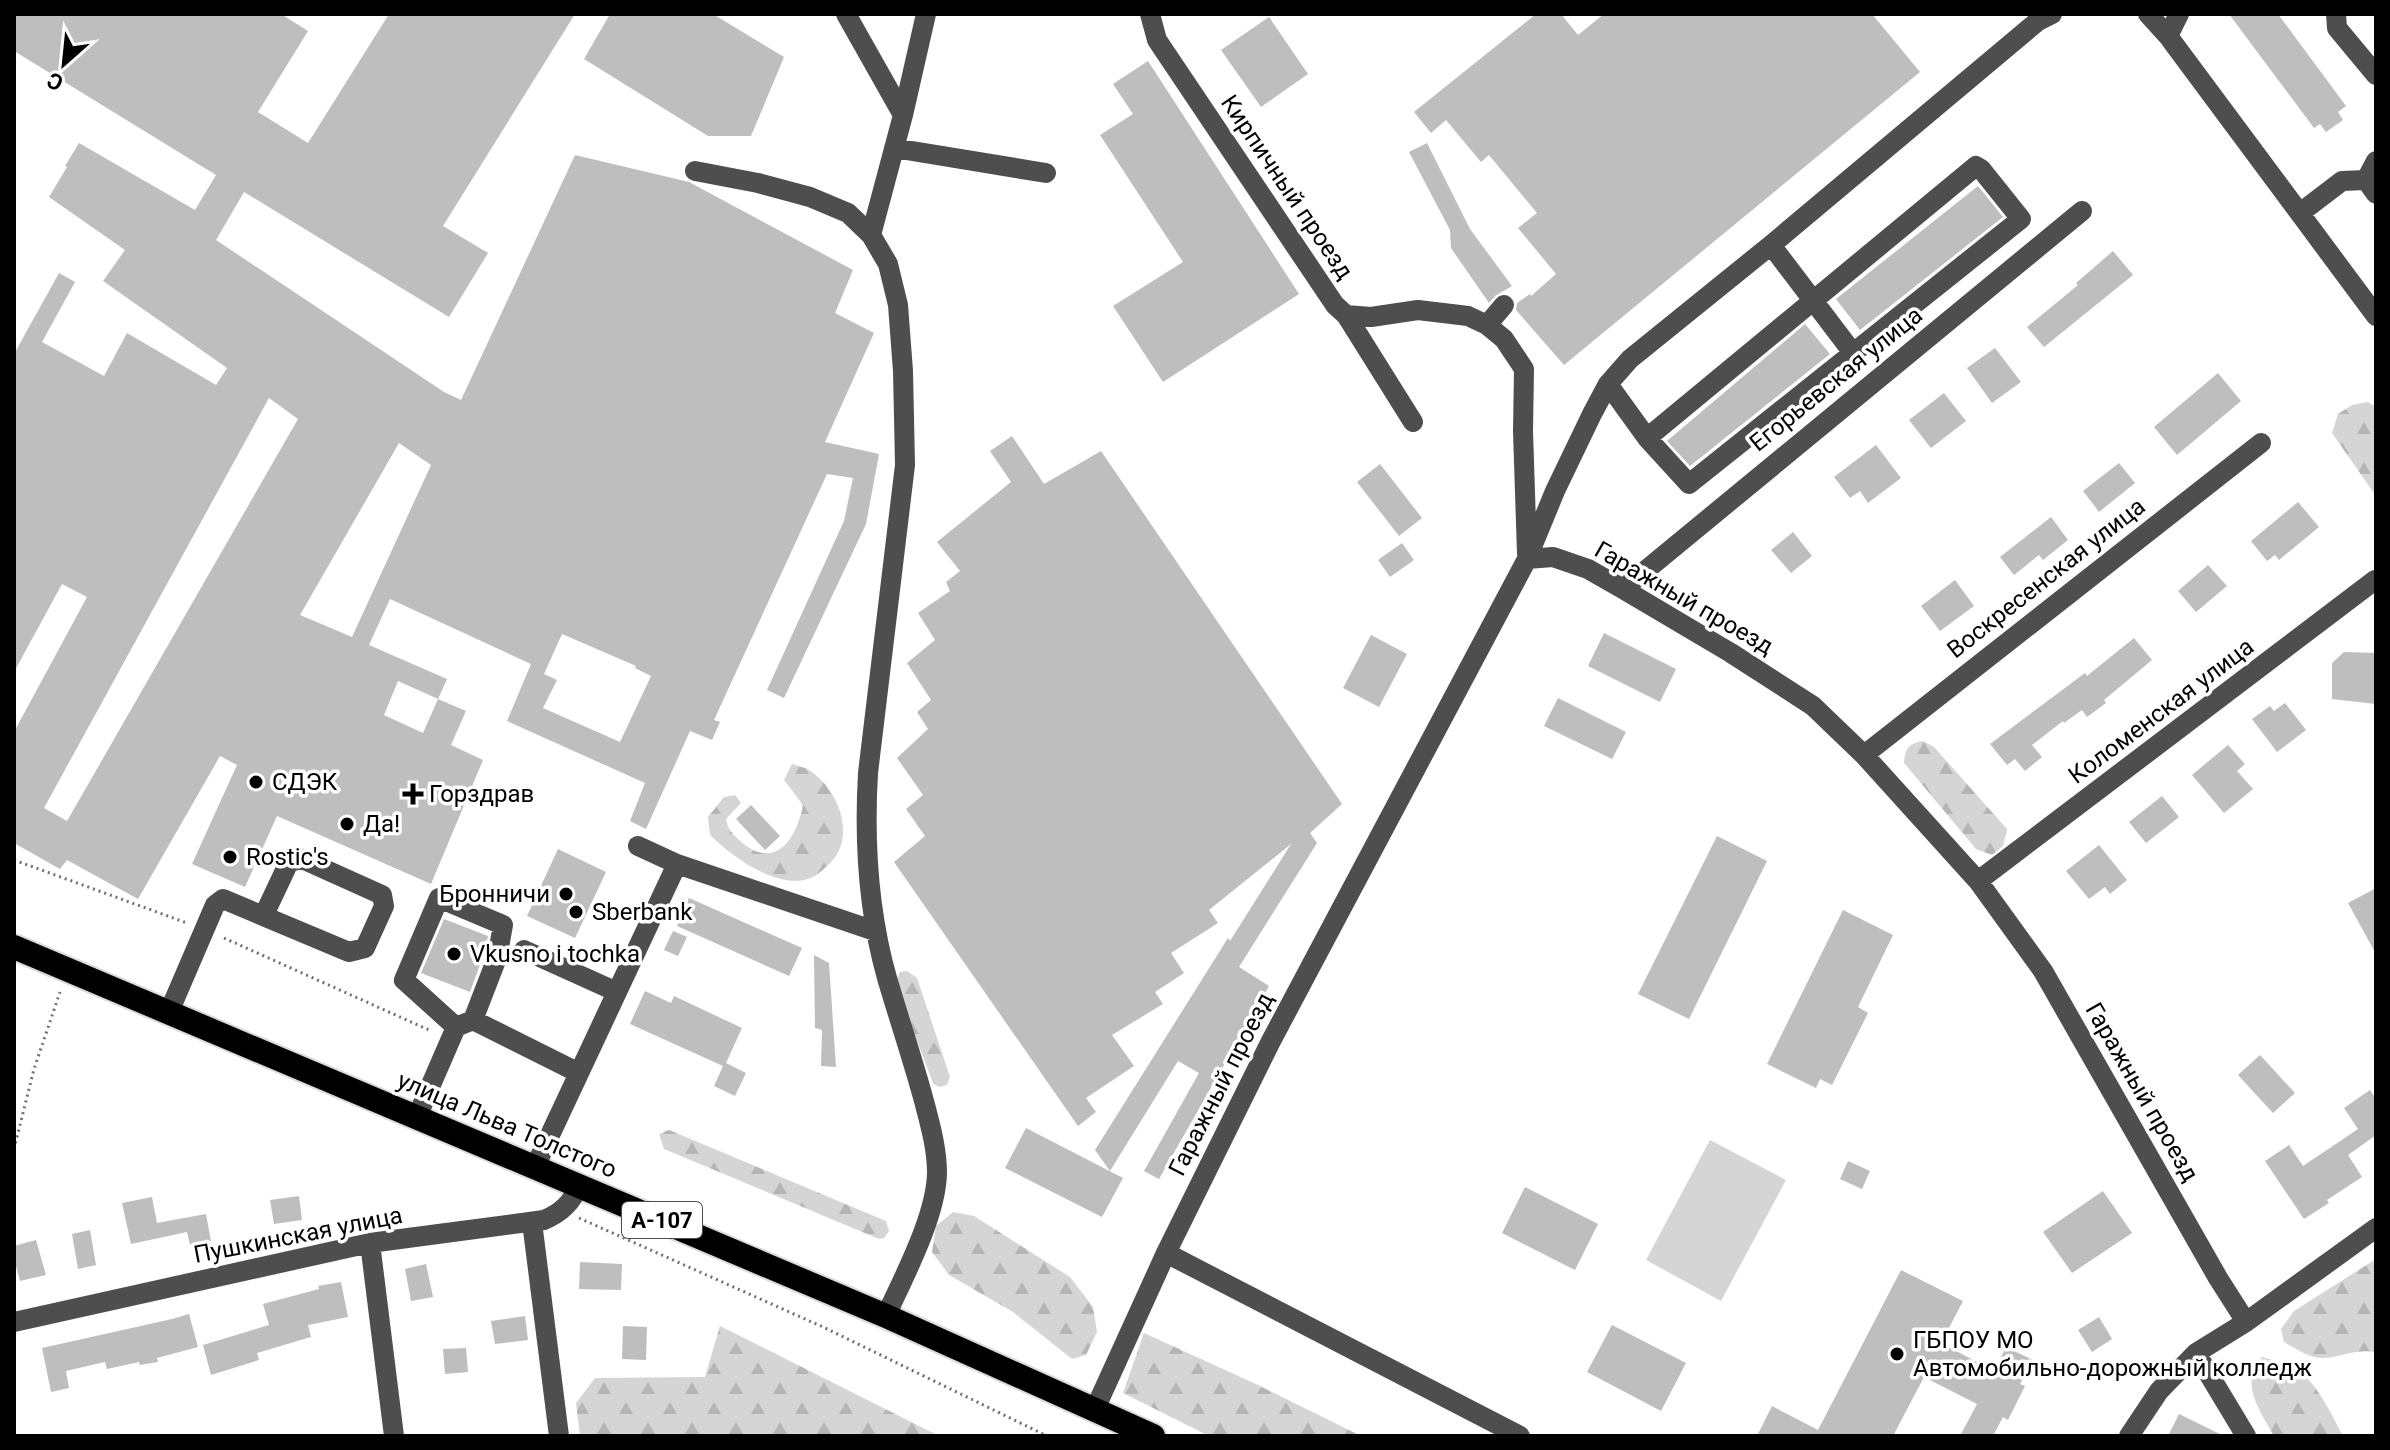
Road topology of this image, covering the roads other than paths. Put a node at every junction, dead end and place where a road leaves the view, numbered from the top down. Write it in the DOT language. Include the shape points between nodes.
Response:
graph roads {
  1 [pos="846,14"];
  2 [pos="926,14"];
  3 [pos="1150,14"];
  4 [pos="2179,14"];
  5 [pos="2336,14"];
  6 [pos="2150,15"];
  7 [pos="2045,16"];
  8 [pos="2168,36"];
  9 [pos="2376,75"];
  10 [pos="903,115"];
  11 [pos="894,148"];
  12 [pos="2376,161"];
  13 [pos="695,171"];
  14 [pos="1046,173"];
  15 [pos="2371,187"];
  16 [pos="2082,211"];
  17 [pos="2300,213"];
  18 [pos="871,235"];
  19 [pos="1771,245"];
  20 [pos="1813,299"];
  21 [pos="1504,305"];
  22 [pos="1346,315"];
  23 [pos="2376,316"];
  24 [pos="1487,325"];
  25 [pos="1853,353"];
  26 [pos="1608,384"];
  27 [pos="1413,422"];
  28 [pos="1647,438"];
  29 [pos="2261,443"];
  30 [pos="1527,559"];
  31 [pos="2375,580"];
  32 [pos="1623,589"];
  33 [pos="1864,755"];
  34 [pos="638,846"];
  35 [pos="677,864"];
  36 [pos="1978,881"];
  37 [pos="264,915"];
  38 [pos="875,931"];
  39 [pos="14,947"];
  40 [pos="524,950"];
  41 [pos="617,992"];
  42 [pos="169,1012"];
  43 [pos="460,1029"];
  44 [pos="579,1073"];
  45 [pos="417,1117"];
  46 [pos="535,1167"];
  47 [pos="579,1185"];
  48 [pos="532,1222"];
  49 [pos="2376,1228"];
  50 [pos="370,1243"];
  51 [pos="1166,1253"];
  52 [pos="886,1316"];
  53 [pos="14,1322"];
  54 [pos="2246,1322"];
  55 [pos="2196,1353"];
  56 [pos="1095,1409"];
  57 [pos="394,1436"];
  58 [pos="559,1436"];
  59 [pos="1153,1436"];
  60 [pos="1520,1436"];
  61 [pos="2129,1436"];
  62 [pos="2246,1436"];
  1 -- 10 [label="street"];
  2 -- 10 [label="street"];
  3 -- 22 [label="street, Кирпичный проезд" via="1157,40"];
  4 -- 8 [label="street"];
  5 -- 9 [label="street" via="2337,28"];
  6 -- 8 [label="street"];
  7 -- 19 [label="street"];
  8 -- 17 [label="street"];
  10 -- 11 [label="street"];
  11 -- 14 [label="street"];
  11 -- 18 [label="street"];
  12 -- 15 [label="street"];
  13 -- 18 [label="street" via="810,197 848,213"];
  15 -- 17 [label="street" via="2342,181"];
  16 -- 32 [label="street, Егорьевская улица"];
  17 -- 23 [label="street"];
  18 -- 38 [label="street" via="888,264 898,305 905,465 868,773 865,822"];
  19 -- 20 [label="street"];
  19 -- 26 [label="street" via="1630,359"];
  20 -- 25 [label="street"];
  20 -- 25 [label="street" via="1976,166 2021,219"];
  20 -- 28 [label="street"];
  21 -- 24 [label="street"];
  22 -- 24 [label="street, Кирпичный проезд" via="1418,310 1468,316"];
  22 -- 27 [label="street"];
  24 -- 30 [label="street" via="1504,339 1524,369"];
  25 -- 28 [label="street" via="1689,484"];
  26 -- 28 [label="street"];
  26 -- 30 [label="street"];
  29 -- 33 [label="street, Воскресенская улица"];
  30 -- 32 [label="street, Гаражный проезд" via="1553,557"];
  30 -- 51 [label="street, Гаражный проезд" via="1271,1041"];
  31 -- 36 [label="street, Коломенская улица"];
  32 -- 33 [label="street, Гаражный проезд" via="1813,706"];
  33 -- 36 [label="street, Гаражный проезд"];
  34 -- 35 [label="street"];
  35 -- 38 [label="street"];
  35 -- 41 [label="street"];
  36 -- 54 [label="street, Гаражный проезд" via="2043,971"];
  37 -- 37 [label="street" via="349,952 365,948 384,906 382,895 302,859 289,862"];
  37 -- 42 [label="street" via="223,899 215,905"];
  38 -- 52 [label="street" via="933,1135 937,1175 920,1239"];
  39 -- 42 [label="highway, улица Льва Толстого / А-107"];
  40 -- 41 [label="street"];
  41 -- 44 [label="street"];
  42 -- 45 [label="highway, улица Льва Толстого / А-107"];
  43 -- 43 [label="street" via="497,958 503,925 439,898 404,980"];
  43 -- 44 [label="street"];
  43 -- 45 [label="street"];
  44 -- 46 [label="street"];
  45 -- 46 [label="highway, улица Льва Толстого / А-107"];
  46 -- 47 [label="highway, улица Льва Толстого / А-107"];
  47 -- 48 [label="street, Пушкинская улица" via="554,1216"];
  47 -- 52 [label="highway, улица Льва Толстого / А-107"];
  48 -- 50 [label="street, Пушкинская улица"];
  48 -- 58 [label="street"];
  49 -- 54 [label="street"];
  50 -- 53 [label="street, Пушкинская улица"];
  50 -- 57 [label="street"];
  51 -- 56 [label="street, Гаражный проезд"];
  51 -- 60 [label="street"];
  52 -- 56 [label="highway, улица Льва Толстого / А-107"];
  54 -- 55 [label="street"];
  55 -- 61 [label="street" via="2159,1391"];
  55 -- 62 [label="street"];
  56 -- 59 [label="highway, улица Льва Толстого / А-107"];
}
